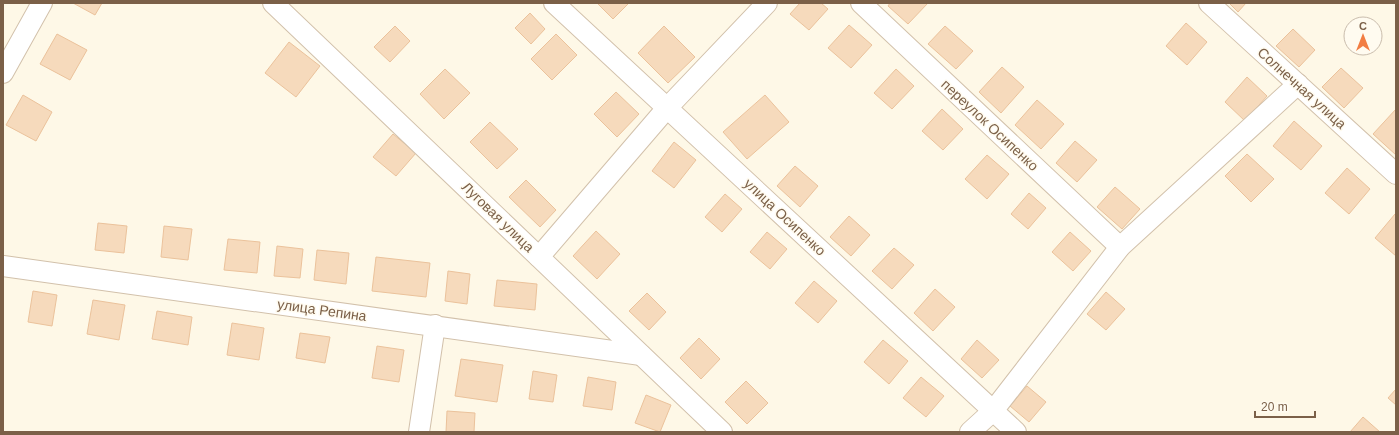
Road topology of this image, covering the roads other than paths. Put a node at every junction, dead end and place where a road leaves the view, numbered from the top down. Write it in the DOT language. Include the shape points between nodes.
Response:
graph roads {
  1 [pos="42,3"];
  2 [pos="273,3"];
  3 [pos="554,3"];
  4 [pos="767,3"];
  5 [pos="861,3"];
  6 [pos="1209,3"];
  7 [pos="3,73"];
  8 [pos="1298,84"];
  9 [pos="667,108"];
  10 [pos="1396,174"];
  11 [pos="1120,247"];
  12 [pos="539,257"];
  13 [pos="3,266"];
  14 [pos="435,325"];
  15 [pos="641,355"];
  16 [pos="993,411"];
  17 [pos="419,432"];
  18 [pos="722,432"];
  19 [pos="970,432"];
  20 [pos="1016,432"];
  1 -- 7 [label="street"];
  2 -- 12 [label="street, Луговая улица"];
  3 -- 9 [label="street, улица Осипенко"];
  4 -- 9 [label="street"];
  5 -- 11 [label="street, переулок Осипенко"];
  6 -- 8 [label="street, Солнечная улица"];
  8 -- 10 [label="street, Солнечная улица"];
  8 -- 11 [label="street"];
  9 -- 12 [label="street"];
  9 -- 16 [label="street, улица Осипенко"];
  11 -- 16 [label="street"];
  12 -- 15 [label="street, Луговая улица"];
  13 -- 14 [label="street, улица Репина"];
  14 -- 15 [label="street, улица Репина"];
  14 -- 17 [label="street"];
  15 -- 18 [label="street, Луговая улица"];
  16 -- 19 [label="street"];
  16 -- 20 [label="street, улица Осипенко"];
}
